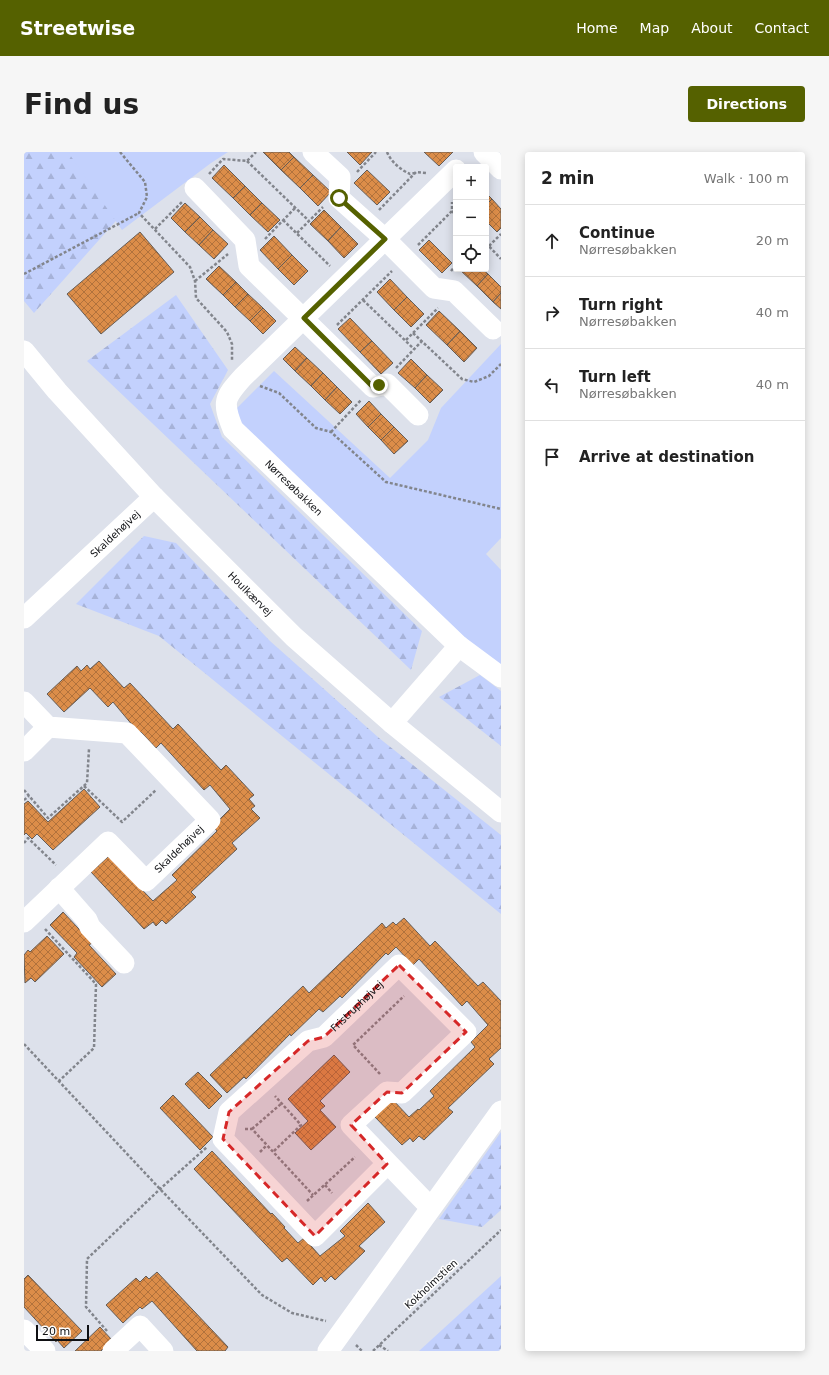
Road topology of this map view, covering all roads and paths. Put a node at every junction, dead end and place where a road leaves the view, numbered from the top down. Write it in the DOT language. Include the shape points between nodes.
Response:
graph roads {
  1 [pos="314,152"];
  2 [pos="387,152"];
  3 [pos="474,152"];
  4 [pos="484,152"];
  5 [pos="247,161"];
  6 [pos="462,164"];
  7 [pos="501,169"];
  8 [pos="416,172"];
  9 [pos="453,173"];
  10 [pos="195,188"];
  11 [pos="295,208"];
  12 [pos="139,213"];
  13 [pos="284,220"];
  14 [pos="309,221"];
  15 [pos="501,234"];
  16 [pos="385,239"];
  17 [pos="489,246"];
  18 [pos="247,248"];
  19 [pos="501,259"];
  20 [pos="335,271"];
  21 [pos="24,274"];
  22 [pos="195,281"];
  23 [pos="454,291"];
  24 [pos="363,300"];
  25 [pos="304,318"];
  26 [pos="494,329"];
  27 [pos="413,333"];
  28 [pos="406,340"];
  29 [pos="422,341"];
  30 [pos="414,349"];
  31 [pos="24,351"];
  32 [pos="501,364"];
  33 [pos="376,386"];
  34 [pos="418,414"];
  35 [pos="331,432"];
  36 [pos="154,498"];
  37 [pos="24,618"];
  38 [pos="459,646"];
  39 [pos="501,677"];
  40 [pos="24,702"];
  41 [pos="392,723"];
  42 [pos="48,727"];
  43 [pos="90,730"];
  44 [pos="24,751"];
  45 [pos="169,777"];
  46 [pos="84,786"];
  47 [pos="24,790"];
  48 [pos="29,796"];
  49 [pos="24,800"];
  50 [pos="501,812"];
  51 [pos="24,843"];
  52 [pos="64,883"];
  53 [pos="28,918"];
  54 [pos="124,963"];
  55 [pos="418,984"];
  56 [pos="24,1044"];
  57 [pos="59,1081"];
  58 [pos="263,1081"];
  59 [pos="397,1092"];
  60 [pos="282,1103"];
  61 [pos="501,1111"];
  62 [pos="252,1129"];
  63 [pos="224,1133"];
  64 [pos="369,1145"];
  65 [pos="274,1151"];
  66 [pos="387,1164"];
  67 [pos="160,1189"];
  68 [pos="313,1195"];
  69 [pos="430,1207"];
  70 [pos="293,1213"];
  71 [pos="501,1230"];
  72 [pos="24,1330"];
  73 [pos="342,1332"];
  74 [pos="379,1344"];
  75 [pos="116,1348"];
  76 [pos="46,1351"];
  77 [pos="163,1351"];
  78 [pos="328,1351"];
  79 [pos="373,1351"];
  80 [pos="388,1351"];
  1 -- 16 [label="street" via="340,177 339,198"];
  2 -- 8 [label="path" via="404,172"];
  3 -- 6 [label="street"];
  4 -- 7 [label="street"];
  5 -- 11 [label="path"];
  9 -- 16 [label="street, Nørresøbakken"];
  10 -- 18 [label="street"];
  11 -- 13 [label="path"];
  11 -- 14 [label="path"];
  12 -- 21 [label="path"];
  13 -- 18 [label="path"];
  13 -- 20 [label="path"];
  15 -- 17 [label="path"];
  16 -- 23 [label="street" via="434,288"];
  16 -- 25 [label="street, Nørresøbakken"];
  17 -- 19 [label="path"];
  18 -- 22 [label="path"];
  18 -- 25 [label="street" via="249,266"];
  23 -- 26 [label="street"];
  23 -- 27 [label="path"];
  24 -- 28 [label="path"];
  25 -- 33 [label="street"];
  25 -- 38 [label="street, Nørresøbakken" via="228,394 226,412 233,429"];
  27 -- 28 [label="path"];
  27 -- 29 [label="path"];
  28 -- 30 [label="path"];
  29 -- 30 [label="path"];
  29 -- 32 [label="path" via="462,379 474,382 489,376"];
  30 -- 33 [label="path"];
  31 -- 36 [label="street, Houlkærvej"];
  33 -- 34 [label="street" via="386,384"];
  33 -- 35 [label="path"];
  36 -- 37 [label="street, Skaldehøjvej"];
  36 -- 41 [label="street, Houlkærvej" via="294,637"];
  38 -- 39 [label="street, Nørresøbakken"];
  38 -- 41 [label="street"];
  40 -- 42 [label="street"];
  41 -- 50 [label="street, Houlkærvej"];
  42 -- 43 [label="street, Skaldehøjvej"];
  42 -- 44 [label="street"];
  43 -- 45 [label="street, Skaldehøjvej" via="127,733"];
  43 -- 46 [label="path" via="87,783"];
  45 -- 46 [label="path" via="122,822"];
  45 -- 52 [label="street, Skaldehøjvej" via="210,820 146,881 108,842"];
  46 -- 48 [label="path" via="48,818"];
  47 -- 48 [label="path"];
  48 -- 49 [label="path"];
  51 -- 52 [label="path" via="28,838"];
  52 -- 53 [label="street, Skaldehøjvej"];
  52 -- 54 [label="street" via="90,927"];
  53 -- 57 [label="path" via="96,984 94,1048"];
  55 -- 58 [label="street, Fristruphøjvej" via="399,965 324,1037 308,1041"];
  55 -- 59 [label="path" via="353,1045"];
  55 -- 59 [label="street, Fristruphøjvej" via="466,1032 402,1093"];
  56 -- 57 [label="path"];
  57 -- 67 [label="path"];
  58 -- 60 [label="path"];
  58 -- 63 [label="street, Fristruphøjvej" via="229,1112"];
  59 -- 64 [label="street, Fristruphøjvej" via="387,1092 351,1126"];
  60 -- 62 [label="path"];
  60 -- 65 [label="path" via="301,1125"];
  61 -- 69 [label="street"];
  62 -- 63 [label="path"];
  62 -- 65 [label="path"];
  63 -- 67 [label="path"];
  63 -- 70 [label="street"];
  64 -- 66 [label="street, Fristruphøjvej"];
  64 -- 68 [label="path"];
  65 -- 68 [label="path"];
  66 -- 69 [label="street, Fristruphøjvej"];
  66 -- 70 [label="street" via="315,1236"];
  67 -- 73 [label="path" via="262,1295 292,1313 326,1321"];
  67 -- 75 [label="path" via="87,1259 86,1307"];
  68 -- 70 [label="path"];
  69 -- 73 [label="street"];
  71 -- 74 [label="path, Kokholmstien"];
  72 -- 76 [label="street"];
  73 -- 78 [label="street"];
  74 -- 79 [label="path, Kokholmstien"];
  74 -- 80 [label="path"];
  75 -- 77 [label="street" via="140,1326"];
}
